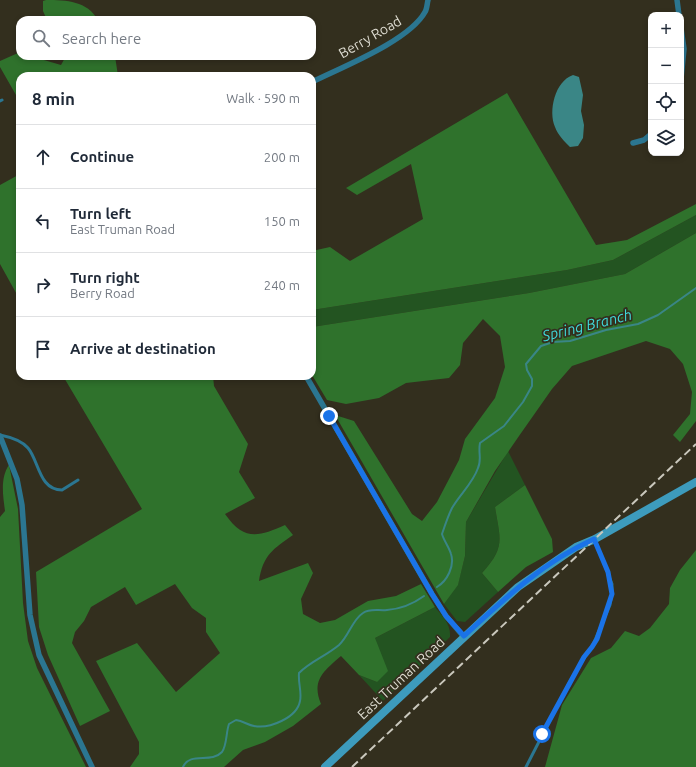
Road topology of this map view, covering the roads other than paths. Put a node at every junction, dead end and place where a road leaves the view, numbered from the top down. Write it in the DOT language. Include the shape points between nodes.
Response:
graph roads {
  1 [pos="428,0"];
  2 [pos="677,0"];
  3 [pos="679,12"];
  4 [pos="316,80"];
  5 [pos="648,137"];
  6 [pos="633,143"];
  7 [pos="308,380"];
  8 [pos="0,435"];
  9 [pos="78,480"];
  10 [pos="696,482"];
  11 [pos="594,539"];
  12 [pos="464,636"];
  13 [pos="92,767"];
  14 [pos="326,767"];
  15 [pos="526,767"];
  1 -- 4 [label="street, Berry Road" via="426,12 411,29"];
  2 -- 3 [label="street"];
  5 -- 6 [label="street"];
  7 -- 12 [label="street" via="432,594 446,616"];
  8 -- 9 [label="lane" via="11,438 29,449 41,476 53,488 62,490"];
  8 -- 13 [label="street" via="17,479 22,505 30,615 39,655"];
  10 -- 11 [label="main road, East Truman Road"];
  11 -- 12 [label="main road, East Truman Road" via="560,557 518,587"];
  11 -- 15 [label="lane" via="612,584 610,605 592,647 570,681"];
  12 -- 14 [label="main road, East Truman Road"];
}
